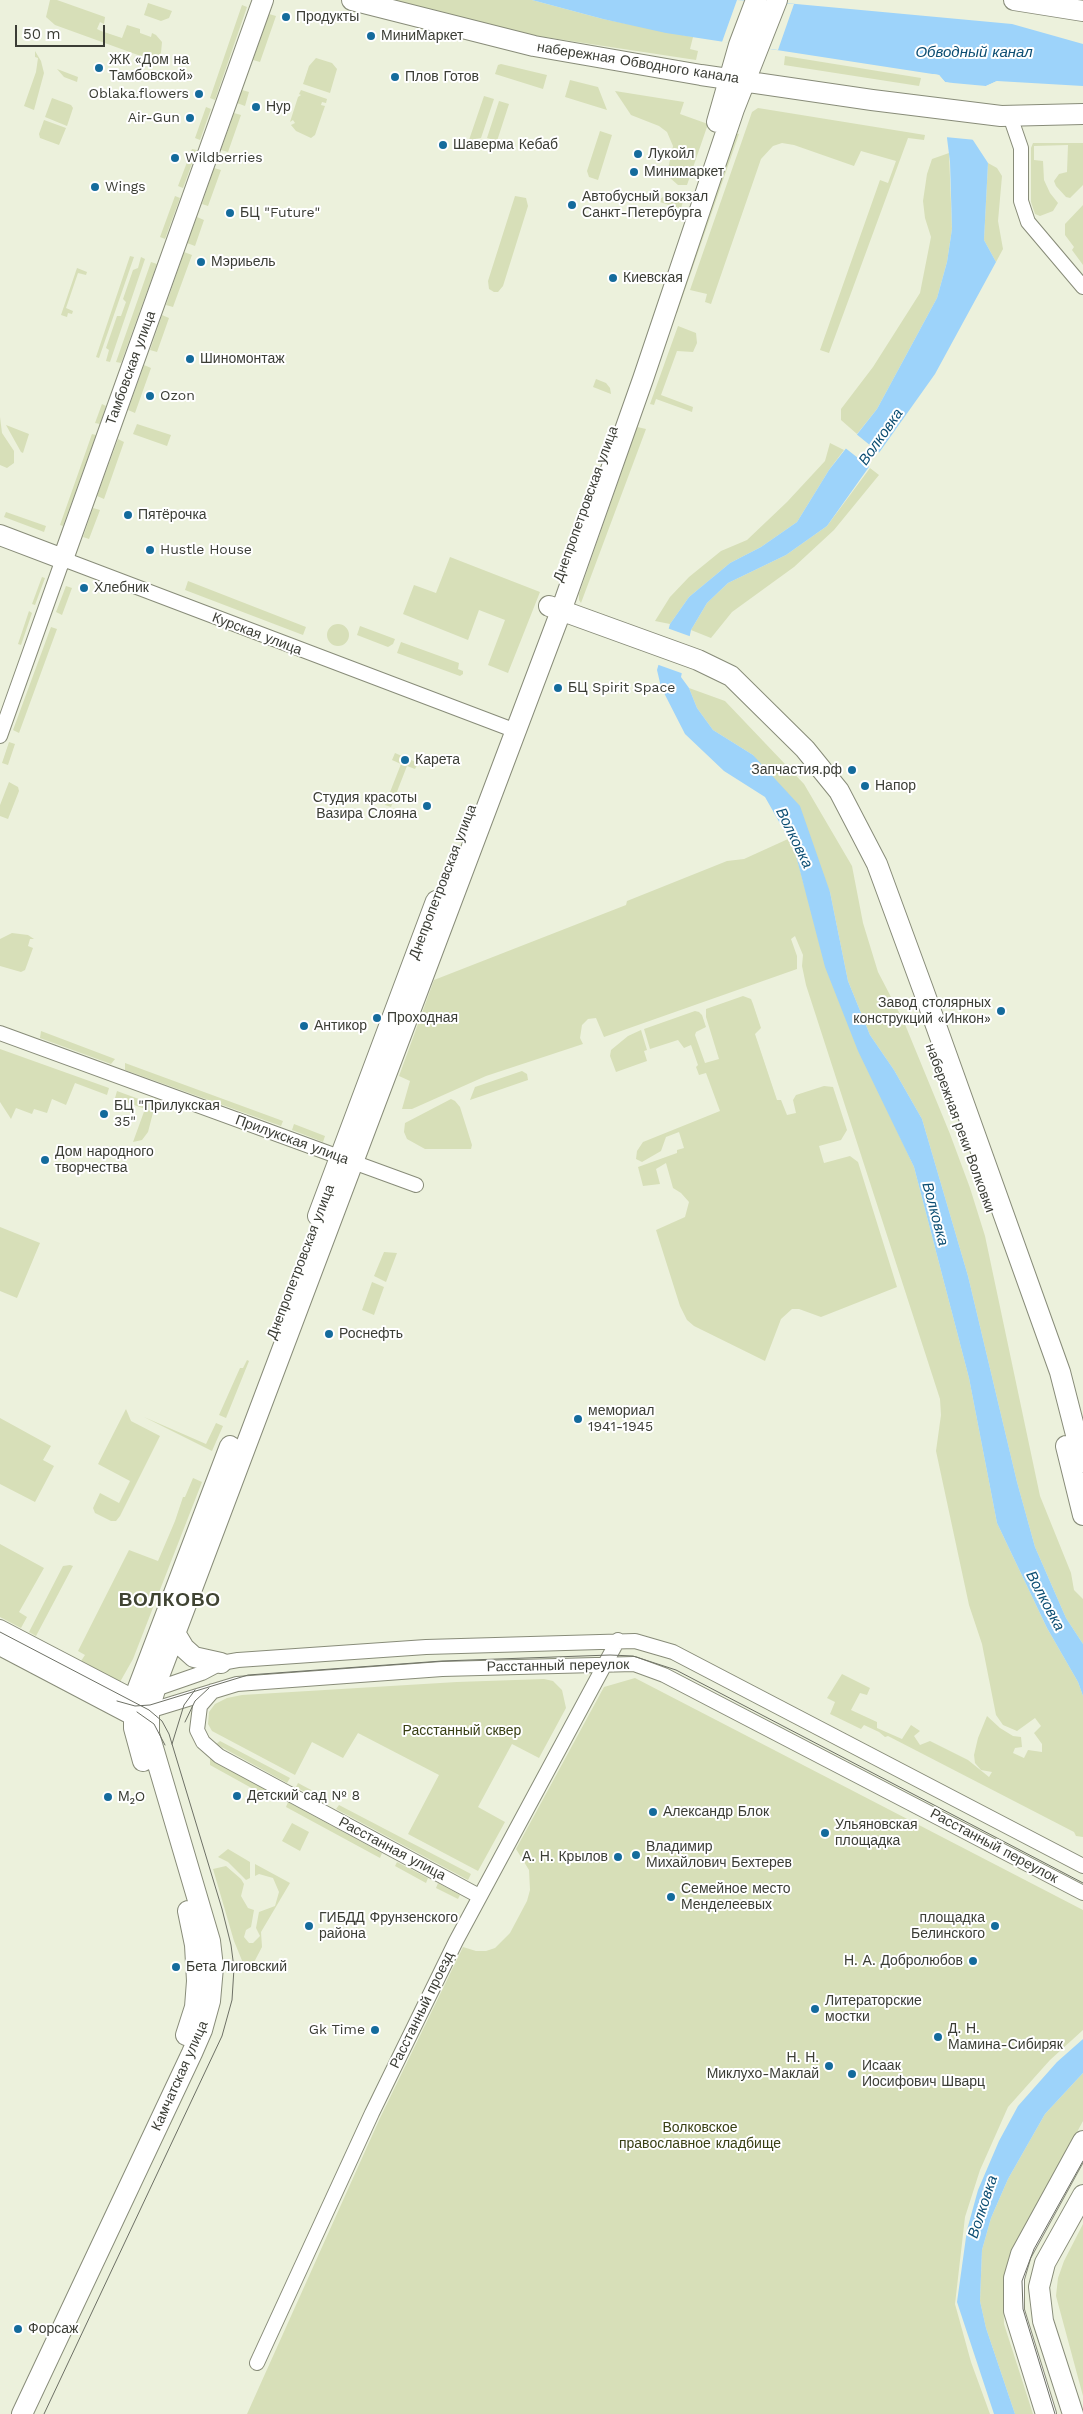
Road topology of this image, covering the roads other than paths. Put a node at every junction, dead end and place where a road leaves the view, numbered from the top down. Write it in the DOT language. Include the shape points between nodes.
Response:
graph roads {
  1 [pos="263,0"];
  2 [pos="352,0"];
  3 [pos="1014,0"];
  4 [pos="766,1"];
  5 [pos="1083,11"];
  6 [pos="737,80"];
  7 [pos="1083,114"];
  8 [pos="1002,116"];
  9 [pos="1083,287"];
  10 [pos="0,535"];
  11 [pos="63,559"];
  12 [pos="555,608"];
  13 [pos="716,671"];
  14 [pos="509,729"];
  15 [pos="0,736"];
  16 [pos="0,1033"];
  17 [pos="347,1160"];
  18 [pos="416,1185"];
  19 [pos="1083,1462"];
  20 [pos="1083,1515"];
  21 [pos="0,1627"];
  22 [pos="175,1633"];
  23 [pos="618,1640"];
  24 [pos="0,1645"];
  25 [pos="221,1662"];
  26 [pos="604,1664"];
  27 [pos="155,1689"];
  28 [pos="216,1689"];
  29 [pos="139,1708"];
  30 [pos="1083,1866"];
  31 [pos="1083,1892"];
  32 [pos="479,1896"];
  33 [pos="1083,2141"];
  34 [pos="1083,2195"];
  35 [pos="257,2363"];
  36 [pos="8,2414"];
  37 [pos="22,2414"];
  38 [pos="1046,2414"];
  39 [pos="1073,2414"];
  1 -- 11 [label="main road, Тамбовская улица"];
  2 -- 6 [label="main road, набережная Обводного канала" via="534,46"];
  3 -- 5 [label="main road"];
  4 -- 6 [label="main road, Днепропетровская улица"];
  6 -- 8 [label="main road, набережная Обводного канала"];
  6 -- 12 [label="main road, Днепропетровская улица" via="732,114 643,379"];
  7 -- 8 [label="main road"];
  8 -- 9 [label="street" via="1021,148 1021,201 1028,222"];
  10 -- 11 [label="main road, Курская улица"];
  11 -- 14 [label="street, Курская улица"];
  11 -- 15 [label="street, Тамбовская улица"];
  12 -- 13 [label="main road, набережная реки Волковки" via="698,660"];
  12 -- 14 [label="main road, Днепропетровская улица"];
  13 -- 19 [label="main road, набережная реки Волковки" via="731,676 750,693 818,763 849,809 877,864 1060,1372"];
  13 -- 20 [label="main road, набережная реки Волковки" via="722,684 819,784 866,869 1029,1319 1053,1394"];
  14 -- 17 [label="main road, Днепропетровская улица"];
  16 -- 17 [label="street, Прилукская улица"];
  17 -- 18 [label="street, Прилукская улица"];
  17 -- 22 [label="main road, Днепропетровская улица"];
  17 -- 29 [label="main road, Днепропетровская улица" via="148,1660"];
  21 -- 29 [label="street"];
  22 -- 25 [label="main road" via="194,1657"];
  22 -- 27 [label="main road, Днепропетровская улица"];
  23 -- 25 [label="street, Расстанный переулок" via="426,1647"];
  23 -- 26 [label="street, Расстанный проезд"];
  23 -- 30 [label="street, Расстанный переулок" via="648,1643 673,1652"];
  24 -- 29 [label="main road"];
  25 -- 27 [label="street, Расстанный переулок" via="202,1673"];
  26 -- 28 [label="street, Расстанный переулок" via="391,1672 237,1684"];
  26 -- 31 [label="street, Расстанный переулок" via="634,1664 664,1675"];
  26 -- 32 [label="street, Расстанный проезд"];
  27 -- 29 [label="main road, Камчатская улица"];
  28 -- 29 [label="street, Расстанный переулок"];
  28 -- 32 [label="street, Расстанная улица" via="203,1701 198,1712 198,1730 203,1742 219,1756"];
  29 -- 36 [label="main road, Камчатская улица" via="134,1732 193,1930 197,1970 195,2007 181,2048"];
  29 -- 37 [label="main road, Камчатская улица" via="210,1941 213,1967 210,2001 192,2053"];
  32 -- 35 [label="street, Расстанный проезд" via="372,2113"];
  33 -- 38 [label="main road" via="1024,2248 1014,2278 1014,2312"];
  34 -- 39 [label="main road" via="1046,2262 1039,2287 1040,2309"];
}
